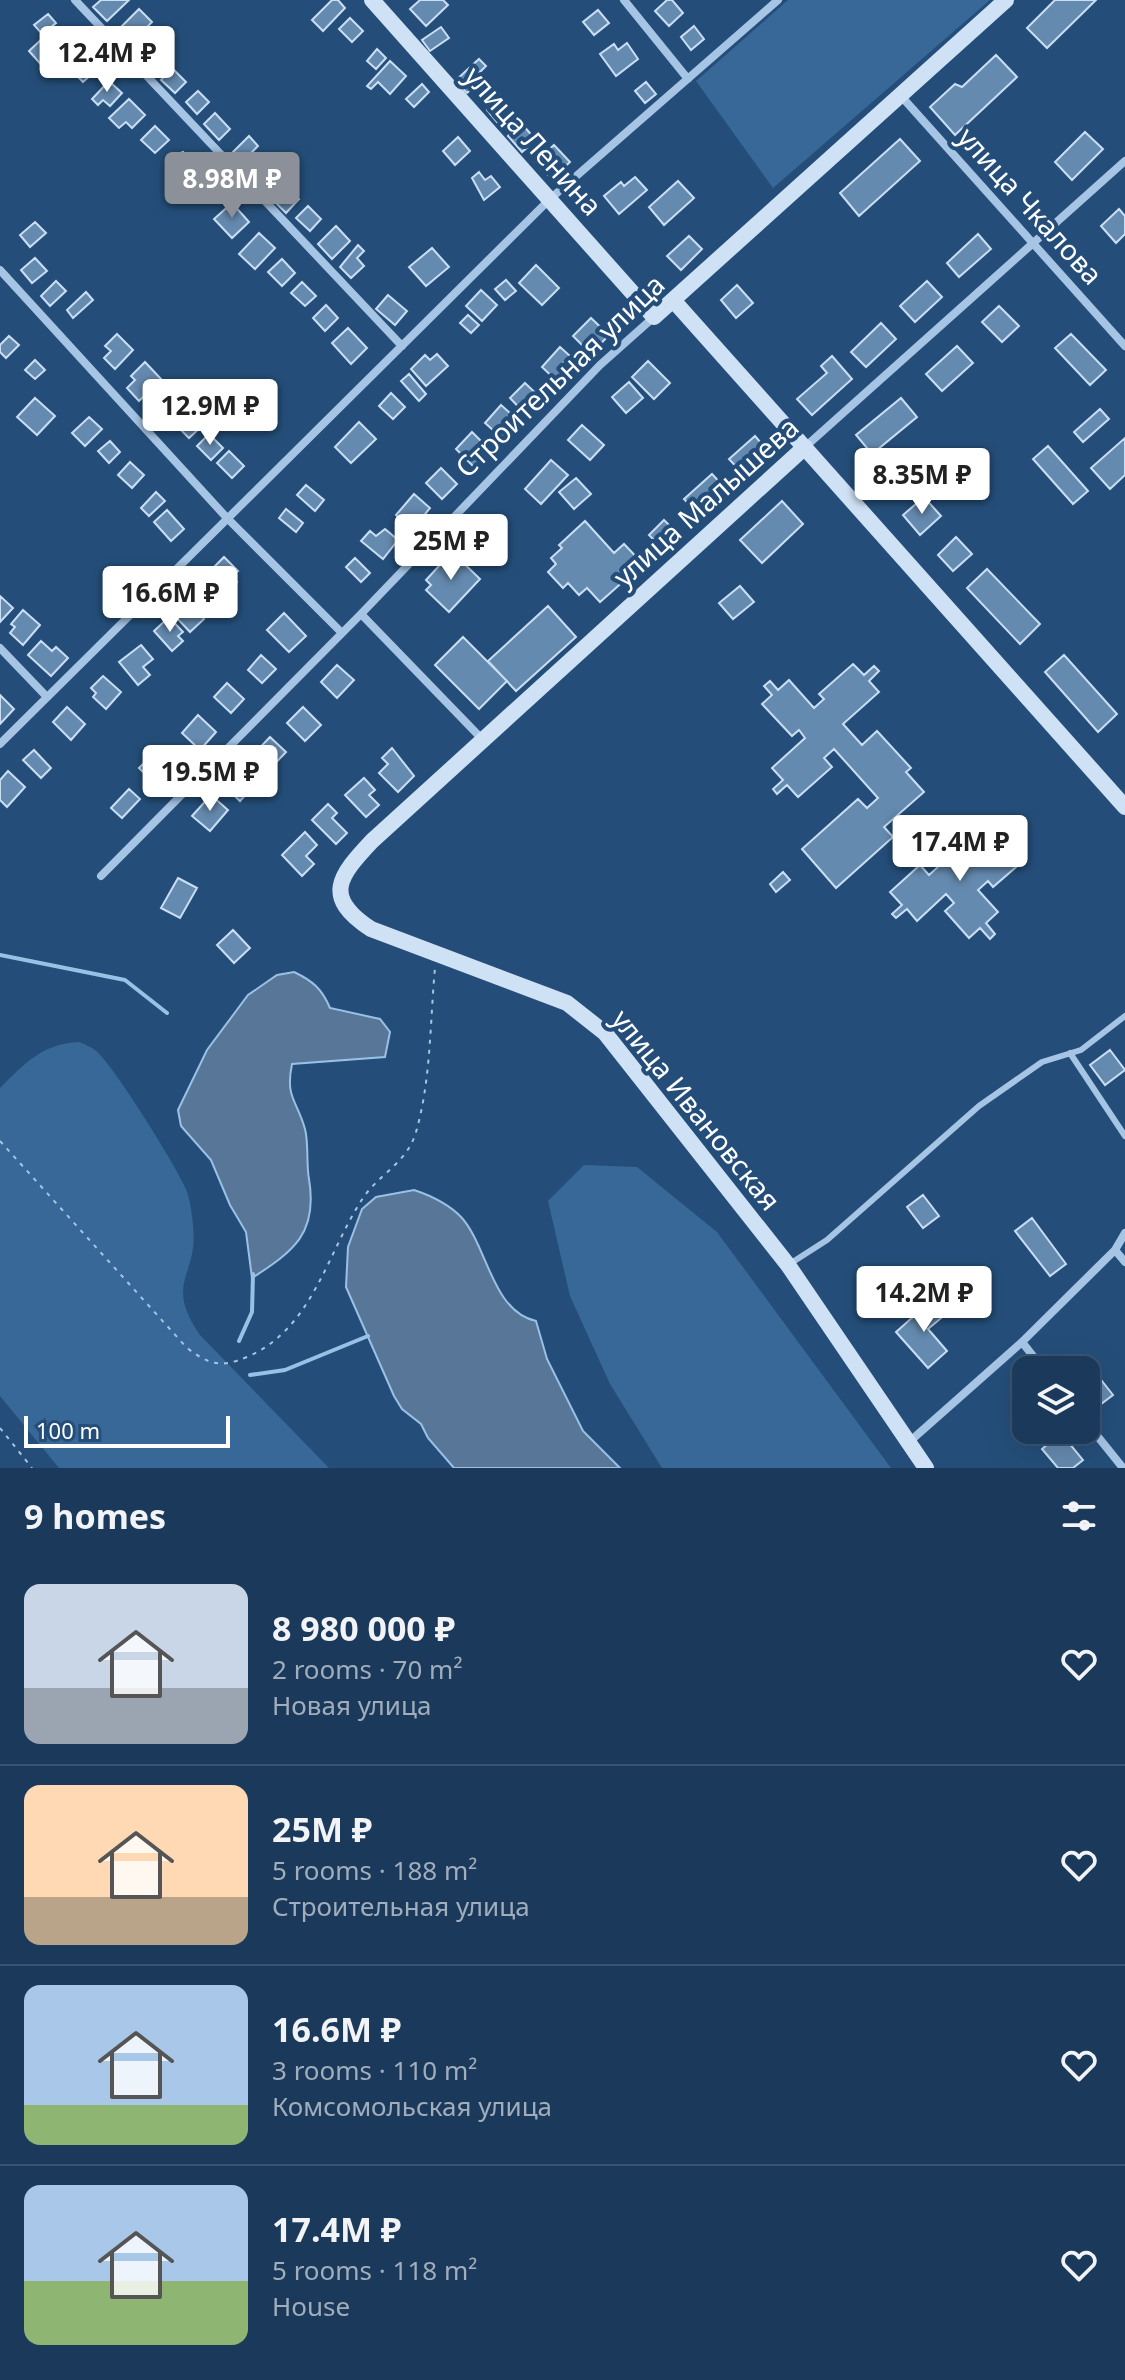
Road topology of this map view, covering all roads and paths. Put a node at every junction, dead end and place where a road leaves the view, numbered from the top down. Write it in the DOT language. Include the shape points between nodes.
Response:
graph roads {
  1 [pos="75,0"];
  2 [pos="372,0"];
  3 [pos="624,0"];
  4 [pos="778,0"];
  5 [pos="1006,0"];
  6 [pos="688,79"];
  7 [pos="901,96"];
  8 [pos="1125,161"];
  9 [pos="550,199"];
  10 [pos="1032,243"];
  11 [pos="0,270"];
  12 [pos="673,300"];
  13 [pos="654,317"];
  14 [pos="402,346"];
  15 [pos="1125,346"];
  16 [pos="805,447"];
  17 [pos="227,518"];
  18 [pos="361,614"];
  19 [pos="342,633"];
  20 [pos="0,648"];
  21 [pos="47,697"];
  22 [pos="483,740"];
  23 [pos="0,744"];
  24 [pos="1125,807"];
  25 [pos="101,876"];
  26 [pos="339,895"];
  27 [pos="437,954"];
  28 [pos="1125,1016"];
  29 [pos="1070,1053"];
  30 [pos="1125,1136"];
  31 [pos="0,1141"];
  32 [pos="1125,1233"];
  33 [pos="1115,1250"];
  34 [pos="1125,1262"];
  35 [pos="788,1265"];
  36 [pos="1022,1342"];
  37 [pos="1033,1356"];
  38 [pos="0,1428"];
  39 [pos="1100,1439"];
  40 [pos="908,1443"];
  41 [pos="32,1468"];
  42 [pos="926,1468"];
  43 [pos="1123,1468"];
  1 -- 14 [label="street"];
  2 -- 9 [label="street, улица Ленина"];
  3 -- 6 [label="street"];
  4 -- 6 [label="street"];
  5 -- 7 [label="street, Строительная улица"];
  6 -- 9 [label="street"];
  7 -- 10 [label="street, улица Чкалова"];
  7 -- 12 [label="street, Строительная улица"];
  8 -- 10 [label="street, улица Малышева"];
  9 -- 13 [label="street, улица Ленина"];
  9 -- 14 [label="street"];
  10 -- 15 [label="street, улица Чкалова"];
  10 -- 16 [label="street, улица Малышева"];
  11 -- 17 [label="street"];
  12 -- 13 [label="street, Строительная улица"];
  12 -- 16 [label="street"];
  13 -- 18 [label="street, Строительная улица" via="600,365"];
  14 -- 17 [label="street"];
  16 -- 22 [label="street, улица Малышева"];
  16 -- 24 [label="street"];
  17 -- 19 [label="street"];
  17 -- 21 [label="street"];
  18 -- 19 [label="street, Строительная улица"];
  18 -- 22 [label="street"];
  19 -- 25 [label="street, Строительная улица"];
  20 -- 21 [label="street"];
  21 -- 23 [label="street"];
  22 -- 26 [label="street, улица Малышева" via="342,873"];
  26 -- 27 [label="street, улица Ивановская" via="352,916 371,929"];
  27 -- 31 [label="path" via="421,1107 410,1149 364,1196 297,1319 279,1341 260,1351 218,1366 187,1348"];
  27 -- 35 [label="street, улица Ивановская" via="567,1003 605,1033"];
  28 -- 29 [label="lane"];
  29 -- 30 [label="lane"];
  29 -- 35 [label="lane" via="1042,1062 979,1106 827,1240"];
  32 -- 33 [label="street"];
  33 -- 34 [label="street"];
  33 -- 36 [label="street"];
  35 -- 40 [label="street, улица Ивановская"];
  36 -- 37 [label="street"];
  36 -- 40 [label="street"];
  38 -- 41 [label="path"];
  39 -- 43 [label="street"];
  40 -- 42 [label="street, улица Ивановская"];
}
